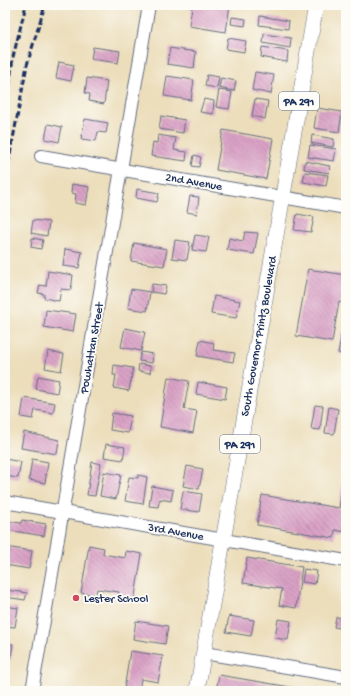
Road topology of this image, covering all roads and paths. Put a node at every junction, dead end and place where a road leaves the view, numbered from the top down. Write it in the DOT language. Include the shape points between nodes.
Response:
graph roads {
  1 [pos="149,5"];
  2 [pos="316,5"];
  3 [pos="41,156"];
  4 [pos="122,169"];
  5 [pos="283,197"];
  6 [pos="346,208"];
  7 [pos="5,502"];
  8 [pos="63,512"];
  9 [pos="223,540"];
  10 [pos="346,561"];
  11 [pos="204,653"];
  12 [pos="346,677"];
  13 [pos="32,691"];
  14 [pos="197,691"];
  1 -- 4 [label="street, Powhattan Street"];
  2 -- 5 [label="main road, South Governor Printz Boulevard / PA 291"];
  3 -- 4 [label="street, 2nd Avenue"];
  4 -- 5 [label="street, 2nd Avenue"];
  4 -- 8 [label="street, Powhattan Street"];
  5 -- 6 [label="street, 2nd Avenue"];
  5 -- 9 [label="main road, South Governor Printz Boulevard / PA 291"];
  7 -- 8 [label="street, 3rd Avenue"];
  8 -- 9 [label="street, 3rd Avenue"];
  8 -- 13 [label="street, Powhattan Street"];
  9 -- 10 [label="street, 3rd Avenue"];
  9 -- 11 [label="main road, South Governor Printz Boulevard / PA 291"];
  11 -- 12 [label="street"];
  11 -- 14 [label="main road, South Governor Printz Boulevard / PA 291"];
}
